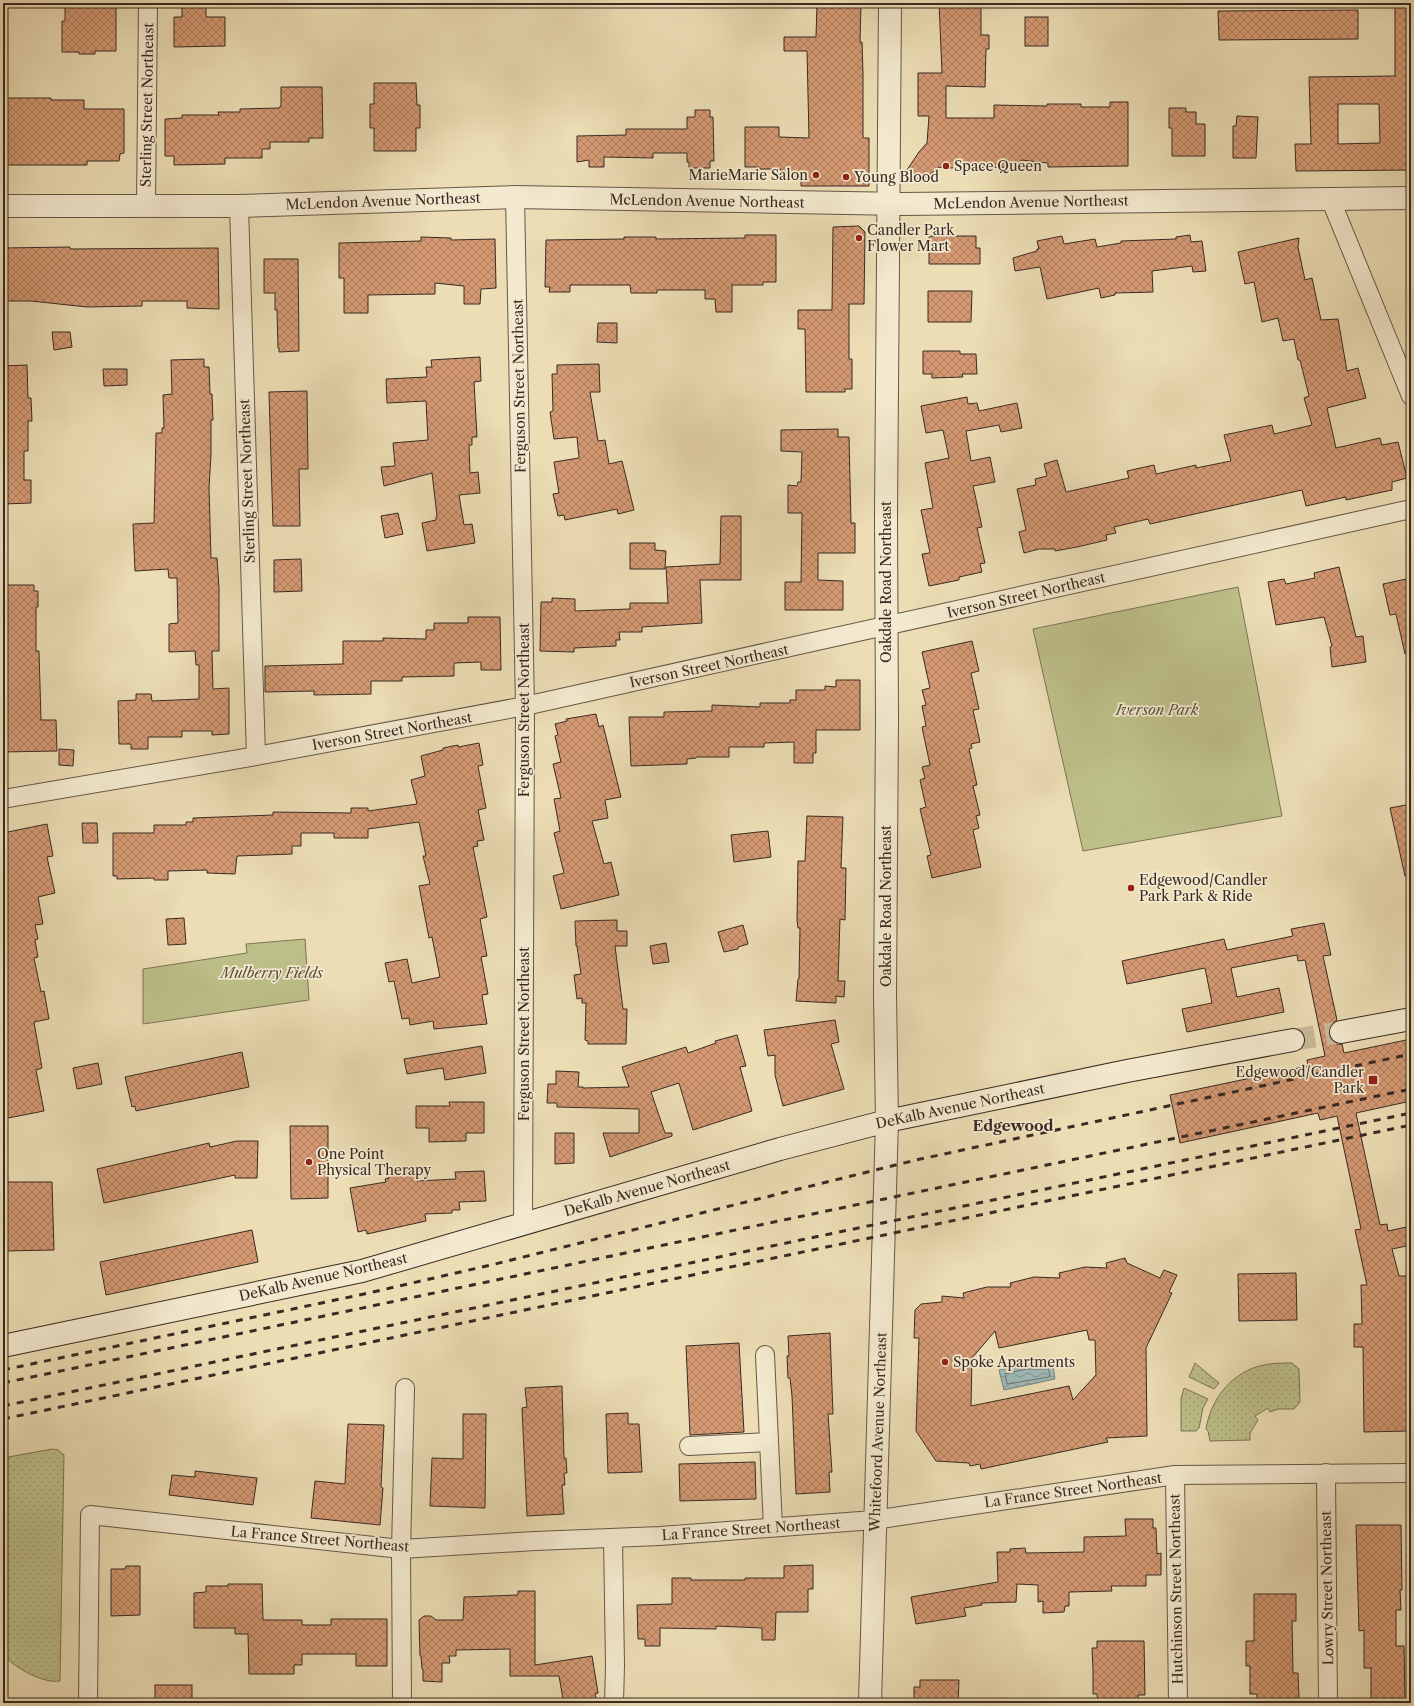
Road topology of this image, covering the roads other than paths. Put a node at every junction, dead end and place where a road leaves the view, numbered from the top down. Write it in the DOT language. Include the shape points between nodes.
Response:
graph roads {
  1 [pos="148,3"];
  2 [pos="890,3"];
  3 [pos="515,197"];
  4 [pos="1330,198"];
  5 [pos="1411,198"];
  6 [pos="889,204"];
  7 [pos="3,206"];
  8 [pos="146,206"];
  9 [pos="238,206"];
  10 [pos="1411,396"];
  11 [pos="1411,509"];
  12 [pos="887,627"];
  13 [pos="525,706"];
  14 [pos="256,756"];
  15 [pos="3,799"];
  16 [pos="1411,1020"];
  17 [pos="1342,1032"];
  18 [pos="1293,1040"];
  19 [pos="887,1121"];
  20 [pos="886,1161"];
  21 [pos="523,1223"];
  22 [pos="3,1346"];
  23 [pos="764,1356"];
  24 [pos="405,1388"];
  25 [pos="769,1442"];
  26 [pos="689,1446"];
  27 [pos="1411,1472"];
  28 [pos="1326,1473"];
  29 [pos="1175,1475"];
  30 [pos="874,1520"];
  31 [pos="773,1527"];
  32 [pos="612,1538"];
  33 [pos="401,1549"];
  34 [pos="88,1703"];
  35 [pos="402,1703"];
  36 [pos="614,1703"];
  37 [pos="870,1703"];
  38 [pos="1178,1703"];
  39 [pos="1328,1703"];
  1 -- 8 [label="street, Sterling Street Northeast"];
  2 -- 6 [label="street, Oakdale Road Northeast"];
  3 -- 6 [label="street, McLendon Avenue Northeast"];
  3 -- 9 [label="street, McLendon Avenue Northeast"];
  3 -- 13 [label="street, Ferguson Street Northeast"];
  4 -- 5 [label="street, McLendon Avenue Northeast"];
  4 -- 6 [label="street, McLendon Avenue Northeast"];
  4 -- 10 [label="street"];
  6 -- 12 [label="street, Oakdale Road Northeast"];
  7 -- 8 [label="street, McLendon Avenue Northeast"];
  8 -- 9 [label="street, McLendon Avenue Northeast"];
  9 -- 14 [label="street, Sterling Street Northeast"];
  11 -- 12 [label="street, Iverson Street Northeast"];
  12 -- 13 [label="street, Iverson Street Northeast"];
  12 -- 19 [label="street, Oakdale Road Northeast"];
  13 -- 14 [label="street, Iverson Street Northeast"];
  13 -- 21 [label="street, Ferguson Street Northeast"];
  14 -- 15 [label="street, Iverson Street Northeast"];
  16 -- 17 [label="street"];
  18 -- 19 [label="street, DeKalb Avenue Northeast" via="1127,1071"];
  19 -- 20 [label="street, Oakdale Road Northeast"];
  19 -- 21 [label="street, DeKalb Avenue Northeast"];
  20 -- 30 [label="street, Whitefoord Avenue Northeast"];
  21 -- 22 [label="street, DeKalb Avenue Northeast" via="362,1271"];
  23 -- 25 [label="street"];
  24 -- 33 [label="street"];
  25 -- 26 [label="street"];
  25 -- 31 [label="street"];
  27 -- 28 [label="street, La France Street Northeast"];
  28 -- 29 [label="street, La France Street Northeast"];
  28 -- 39 [label="street, Lowry Street Northeast"];
  29 -- 30 [label="street, La France Street Northeast"];
  29 -- 38 [label="street, Hutchinson Street Northeast"];
  30 -- 31 [label="street, La France Street Northeast"];
  30 -- 37 [label="street, Whitefoord Avenue Northeast"];
  31 -- 32 [label="street, La France Street Northeast"];
  32 -- 33 [label="street, La France Street Northeast" via="535,1540"];
  32 -- 36 [label="street"];
  33 -- 34 [label="street, La France Street Northeast" via="90,1515"];
  33 -- 35 [label="street"];
}
